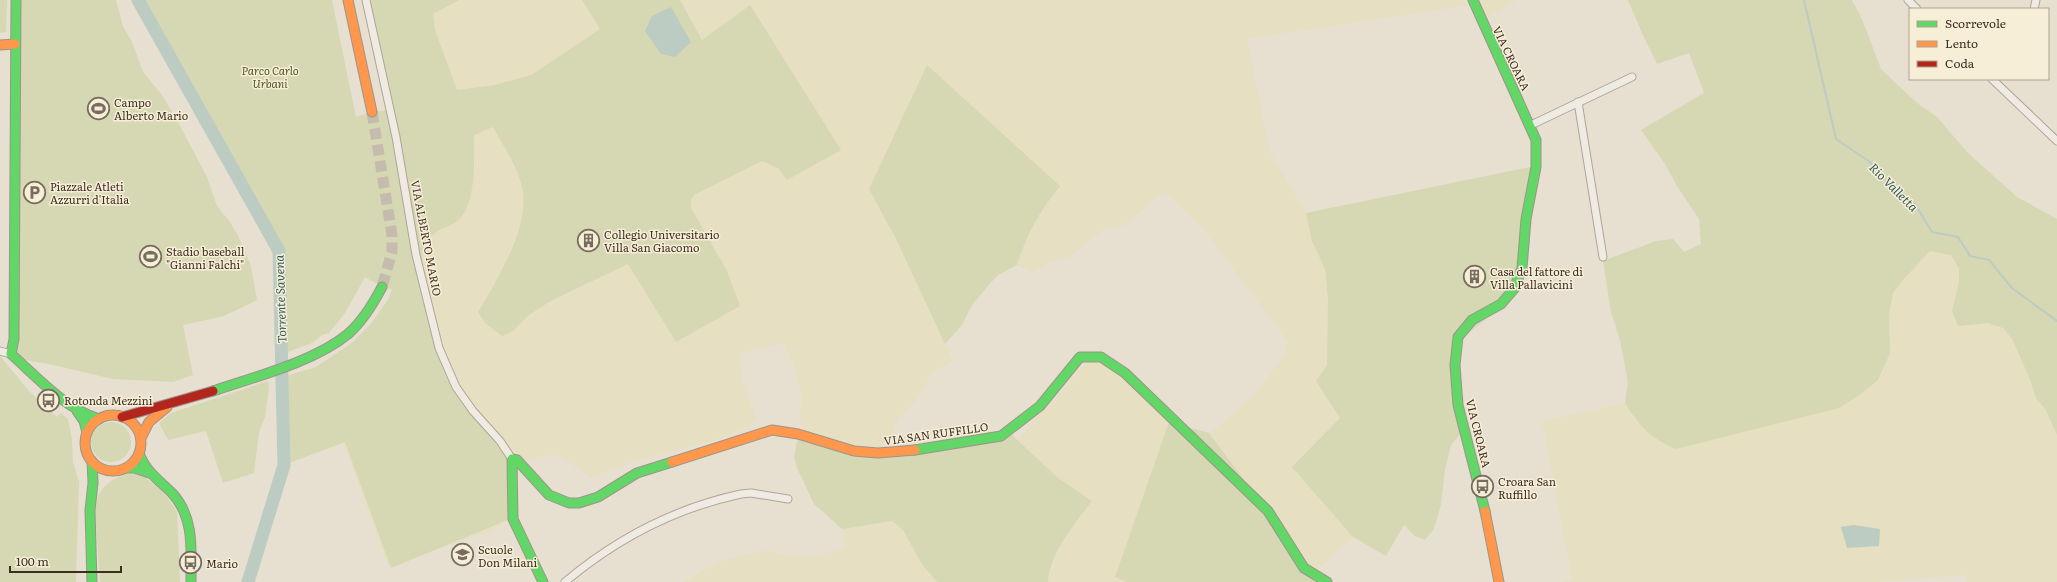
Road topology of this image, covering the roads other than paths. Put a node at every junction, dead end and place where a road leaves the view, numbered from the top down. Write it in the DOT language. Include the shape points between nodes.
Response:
graph roads {
  1 [pos="16,0"];
  2 [pos="348,0"];
  3 [pos="366,0"];
  4 [pos="1473,0"];
  5 [pos="1908,0"];
  6 [pos="1916,8"];
  7 [pos="15,44"];
  8 [pos="0,45"];
  9 [pos="1632,77"];
  10 [pos="1993,80"];
  11 [pos="1578,102"];
  12 [pos="372,112"];
  13 [pos="1531,125"];
  14 [pos="2057,141"];
  15 [pos="1603,257"];
  16 [pos="382,287"];
  17 [pos="0,351"];
  18 [pos="11,354"];
  19 [pos="174,403"];
  20 [pos="76,409"];
  21 [pos="122,417"];
  22 [pos="99,419"];
  23 [pos="87,433"];
  24 [pos="141,438"];
  25 [pos="139,453"];
  26 [pos="512,459"];
  27 [pos="92,461"];
  28 [pos="126,468"];
  29 [pos="110,471"];
  30 [pos="149,473"];
  31 [pos="92,496"];
  32 [pos="788,499"];
  33 [pos="92,582"];
  34 [pos="191,582"];
  35 [pos="543,582"];
  36 [pos="565,582"];
  37 [pos="1326,582"];
  38 [pos="1499,582"];
  1 -- 7 [label="street"];
  2 -- 12 [label="street"];
  3 -- 26 [label="street, VIA ALBERTO MARIO" via="396,137 416,254 439,348 451,380"];
  4 -- 13 [label="street, VIA CROARA"];
  5 -- 6 [label="street"];
  7 -- 8 [label="street"];
  7 -- 18 [label="street" via="14,339"];
  9 -- 11 [label="street"];
  10 -- 14 [label="street"];
  11 -- 13 [label="street"];
  11 -- 15 [label="street"];
  13 -- 38 [label="street, VIA CROARA" via="1536,140 1536,167 1526,219 1522,268 1514,289 1501,304 1472,320 1458,336 1455,365 1458,405 1489,526"];
  16 -- 19 [label="street" via="371,309 355,327 332,345 297,362"];
  17 -- 18 [label="street"];
  18 -- 20 [label="street"];
  19 -- 21 [label="street"];
  19 -- 24 [label="street" via="155,416"];
  20 -- 22 [label="street"];
  20 -- 23 [label="street" via="84,421"];
  21 -- 22 [label="street" via="111,415"];
  21 -- 24 [label="street" via="134,424"];
  22 -- 23 [label="street"];
  23 -- 27 [label="street" via="85,448"];
  24 -- 25 [label="street"];
  25 -- 28 [label="street" via="136,460"];
  25 -- 30 [label="street"];
  26 -- 35 [label="street" via="513,519"];
  26 -- 37 [label="street, VIA SAN RUFFILLO" via="517,460 549,494 564,502 579,504 598,497 637,473 772,430 798,434 854,452 878,453 932,448 1001,436 1040,406 1080,357 1101,357 1125,373 1268,511 1304,568"];
  27 -- 29 [label="street"];
  27 -- 31 [label="street"];
  28 -- 29 [label="street"];
  28 -- 30 [label="street"];
  29 -- 31 [label="street" via="100,481"];
  30 -- 34 [label="street" via="176,497 185,512 190,543"];
  31 -- 33 [label="street"];
  32 -- 36 [label="street" via="751,493 741,494 663,519 605,552"];
}
